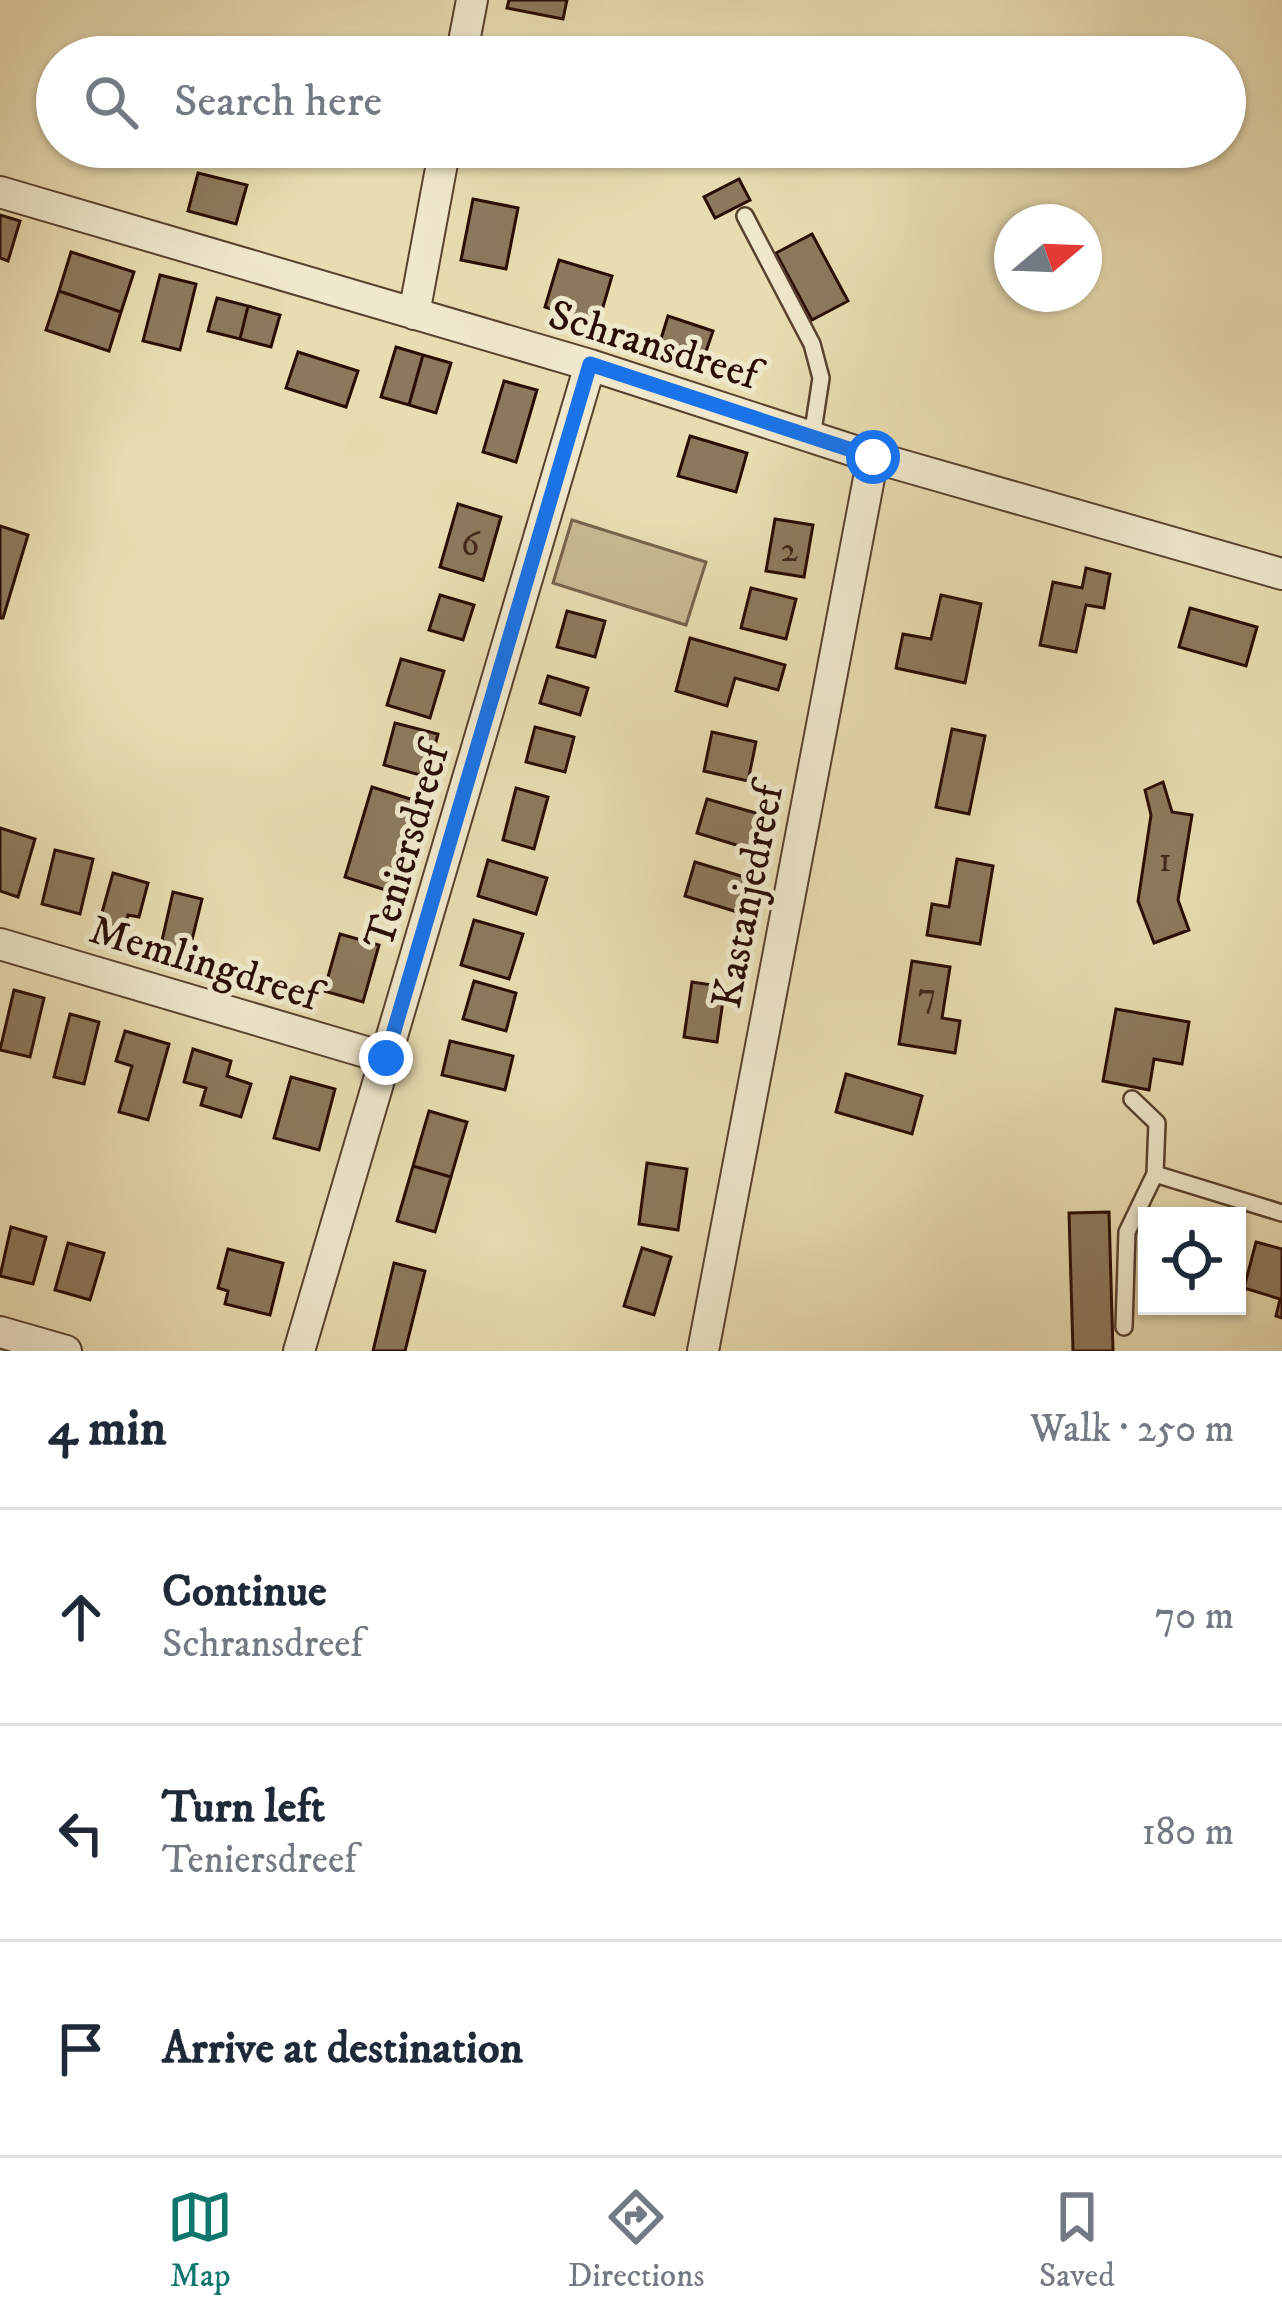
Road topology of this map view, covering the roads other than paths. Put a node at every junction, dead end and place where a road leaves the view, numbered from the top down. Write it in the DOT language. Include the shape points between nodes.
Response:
graph roads {
  1 [pos="472,0"];
  2 [pos="465,36"];
  3 [pos="441,168"];
  4 [pos="0,192"];
  5 [pos="745,217"];
  6 [pos="414,314"];
  7 [pos="590,364"];
  8 [pos="812,437"];
  9 [pos="873,457"];
  10 [pos="1282,574"];
  11 [pos="0,944"];
  12 [pos="386,1058"];
  13 [pos="1132,1099"];
  14 [pos="1154,1174"];
  15 [pos="1282,1213"];
  16 [pos="1124,1327"];
  17 [pos="0,1332"];
  18 [pos="65,1351"];
  19 [pos="299,1351"];
  20 [pos="703,1351"];
  1 -- 2 [label="street"];
  3 -- 6 [label="street"];
  4 -- 6 [label="street, Schransdreef"];
  5 -- 8 [label="lane" via="812,344 821,378"];
  6 -- 7 [label="street, Schransdreef"];
  7 -- 8 [label="street, Schransdreef"];
  7 -- 12 [label="street, Teniersdreef"];
  8 -- 9 [label="street, Schransdreef"];
  9 -- 10 [label="street, Schransdreef"];
  9 -- 20 [label="street, Kastanjedreef"];
  11 -- 12 [label="street, Memlingdreef"];
  12 -- 19 [label="street, Teniersdreef"];
  13 -- 14 [label="lane" via="1157,1123"];
  14 -- 15 [label="lane"];
  14 -- 16 [label="lane" via="1126,1232"];
  17 -- 18 [label="street"];
}
